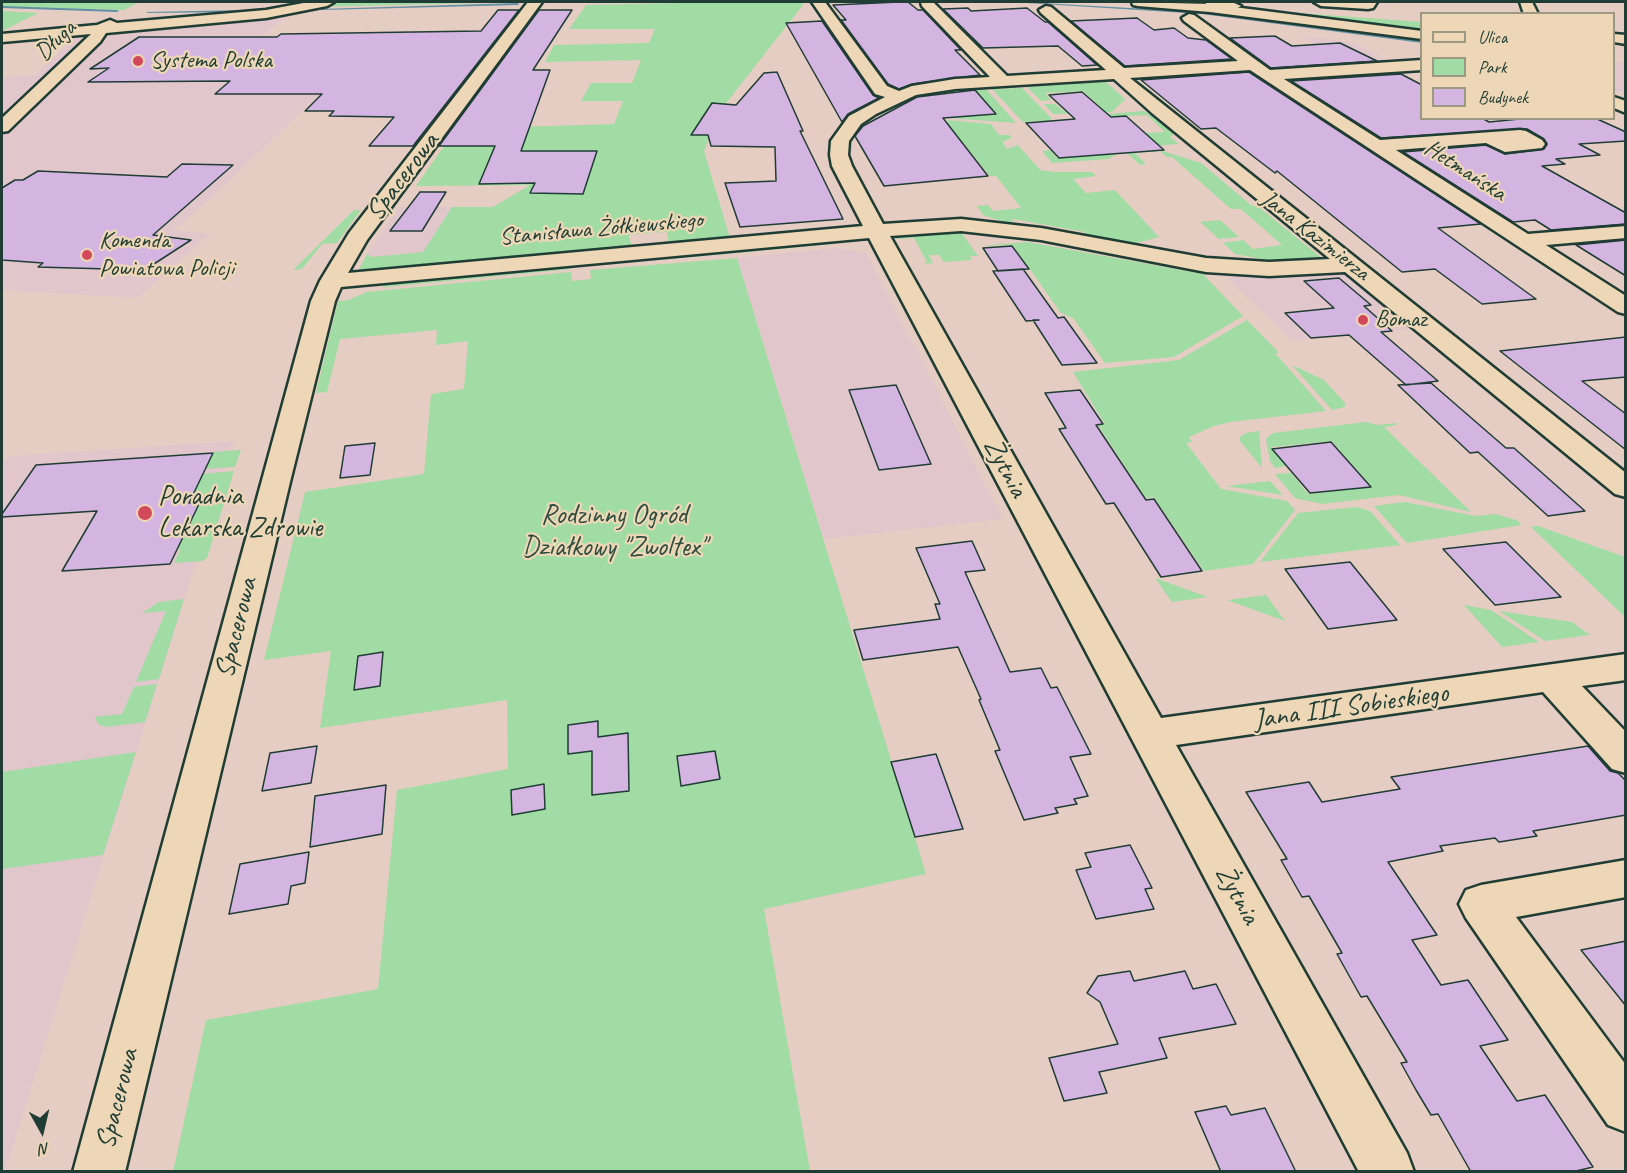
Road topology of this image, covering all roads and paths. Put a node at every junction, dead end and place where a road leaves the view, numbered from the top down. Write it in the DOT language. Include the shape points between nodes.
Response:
graph roads {
  1 [pos="327,2"];
  2 [pos="535,2"];
  3 [pos="818,2"];
  4 [pos="1138,2"];
  5 [pos="1212,2"];
  6 [pos="1321,2"];
  7 [pos="1370,2"];
  8 [pos="927,3"];
  9 [pos="1179,6"];
  10 [pos="1234,6"];
  11 [pos="1046,10"];
  12 [pos="134,11"];
  13 [pos="1411,19"];
  14 [pos="103,27"];
  15 [pos="1420,35"];
  16 [pos="2,38"];
  17 [pos="1420,65"];
  18 [pos="1260,70"];
  19 [pos="1121,74"];
  20 [pos="1003,81"];
  21 [pos="898,96"];
  22 [pos="2,127"];
  23 [pos="1489,138"];
  24 [pos="1377,146"];
  25 [pos="876,231"];
  26 [pos="1626,232"];
  27 [pos="1523,241"];
  28 [pos="1351,264"];
  29 [pos="331,281"];
  30 [pos="1626,307"];
  31 [pos="1626,488"];
  32 [pos="1626,667"];
  33 [pos="1552,678"];
  34 [pos="1149,734"];
  35 [pos="1626,758"];
  36 [pos="1626,878"];
  37 [pos="1626,1107"];
  38 [pos="99,1172"];
  39 [pos="1388,1172"];
  1 -- 14 [label="street" via="266,14"];
  2 -- 29 [label="street, Spacerowa" via="357,238"];
  3 -- 21 [label="street" via="881,90"];
  4 -- 9 [label="street"];
  5 -- 10 [label="street"];
  6 -- 7 [label="street"];
  8 -- 20 [label="street"];
  9 -- 10 [label="street"];
  9 -- 15 [label="street"];
  9 -- 18 [label="street, Hetmańska"];
  10 -- 13 [label="street"];
  11 -- 19 [label="street, Jana Kazimierza"];
  12 -- 14 [label="street, Długa"];
  14 -- 16 [label="street"];
  14 -- 22 [label="street, Długa"];
  17 -- 18 [label="street"];
  18 -- 19 [label="street, Żytnia"];
  18 -- 24 [label="street, Hetmańska"];
  19 -- 20 [label="street, Żytnia"];
  19 -- 28 [label="street, Jana Kazimierza" via="1150,103"];
  20 -- 21 [label="street, Żytnia" via="932,87"];
  21 -- 25 [label="street, Żytnia" via="855,120 839,148 842,166"];
  23 -- 24 [label="street, Hetmańska"];
  24 -- 27 [label="street, Hetmańska"];
  25 -- 28 [label="street, Stanisława Żółkiewskiego" via="980,226 1206,265 1269,269"];
  25 -- 29 [label="street, Stanisława Żółkiewskiego"];
  25 -- 34 [label="street, Żytnia"];
  26 -- 27 [label="street"];
  27 -- 30 [label="street, Hetmańska"];
  28 -- 31 [label="street, Jana Kazimierza"];
  29 -- 38 [label="street, Spacerowa" via="272,493"];
  32 -- 33 [label="street, Jana III Sobieskiego"];
  33 -- 34 [label="street, Jana III Sobieskiego"];
  33 -- 35 [label="street"];
  34 -- 39 [label="street, Żytnia"];
  36 -- 37 [label="street" via="1481,904"];
}
